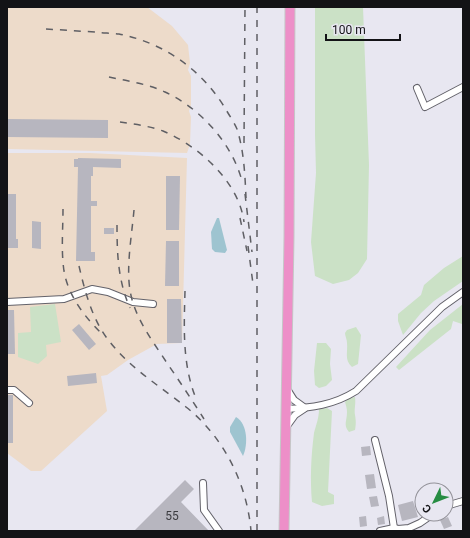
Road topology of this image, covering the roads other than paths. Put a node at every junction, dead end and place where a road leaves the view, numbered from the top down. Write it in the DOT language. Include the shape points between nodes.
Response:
graph roads {
  1 [pos="290,7"];
  2 [pos="417,88"];
  3 [pos="463,88"];
  4 [pos="463,292"];
  5 [pos="7,302"];
  6 [pos="153,304"];
  7 [pos="286,387"];
  8 [pos="7,390"];
  9 [pos="29,403"];
  10 [pos="305,408"];
  11 [pos="286,409"];
  12 [pos="286,428"];
  13 [pos="375,440"];
  14 [pos="203,483"];
  15 [pos="421,522"];
  16 [pos="397,530"];
  17 [pos="219,531"];
  18 [pos="284,531"];
  19 [pos="380,531"];
  1 -- 7 [label="highway"];
  2 -- 3 [label="street" via="425,107"];
  4 -- 10 [label="street" via="442,307 356,391 336,402"];
  5 -- 6 [label="street" via="64,299 92,289 133,302"];
  7 -- 10 [label="street" via="294,400"];
  7 -- 11 [label="highway"];
  8 -- 9 [label="street" via="14,390"];
  10 -- 11 [label="street"];
  10 -- 12 [label="street" via="295,414"];
  11 -- 12 [label="highway"];
  12 -- 18 [label="highway"];
  13 -- 16 [label="street"];
  14 -- 17 [label="street" via="204,510"];
  15 -- 16 [label="street" via="410,528"];
  16 -- 19 [label="street"];
}
